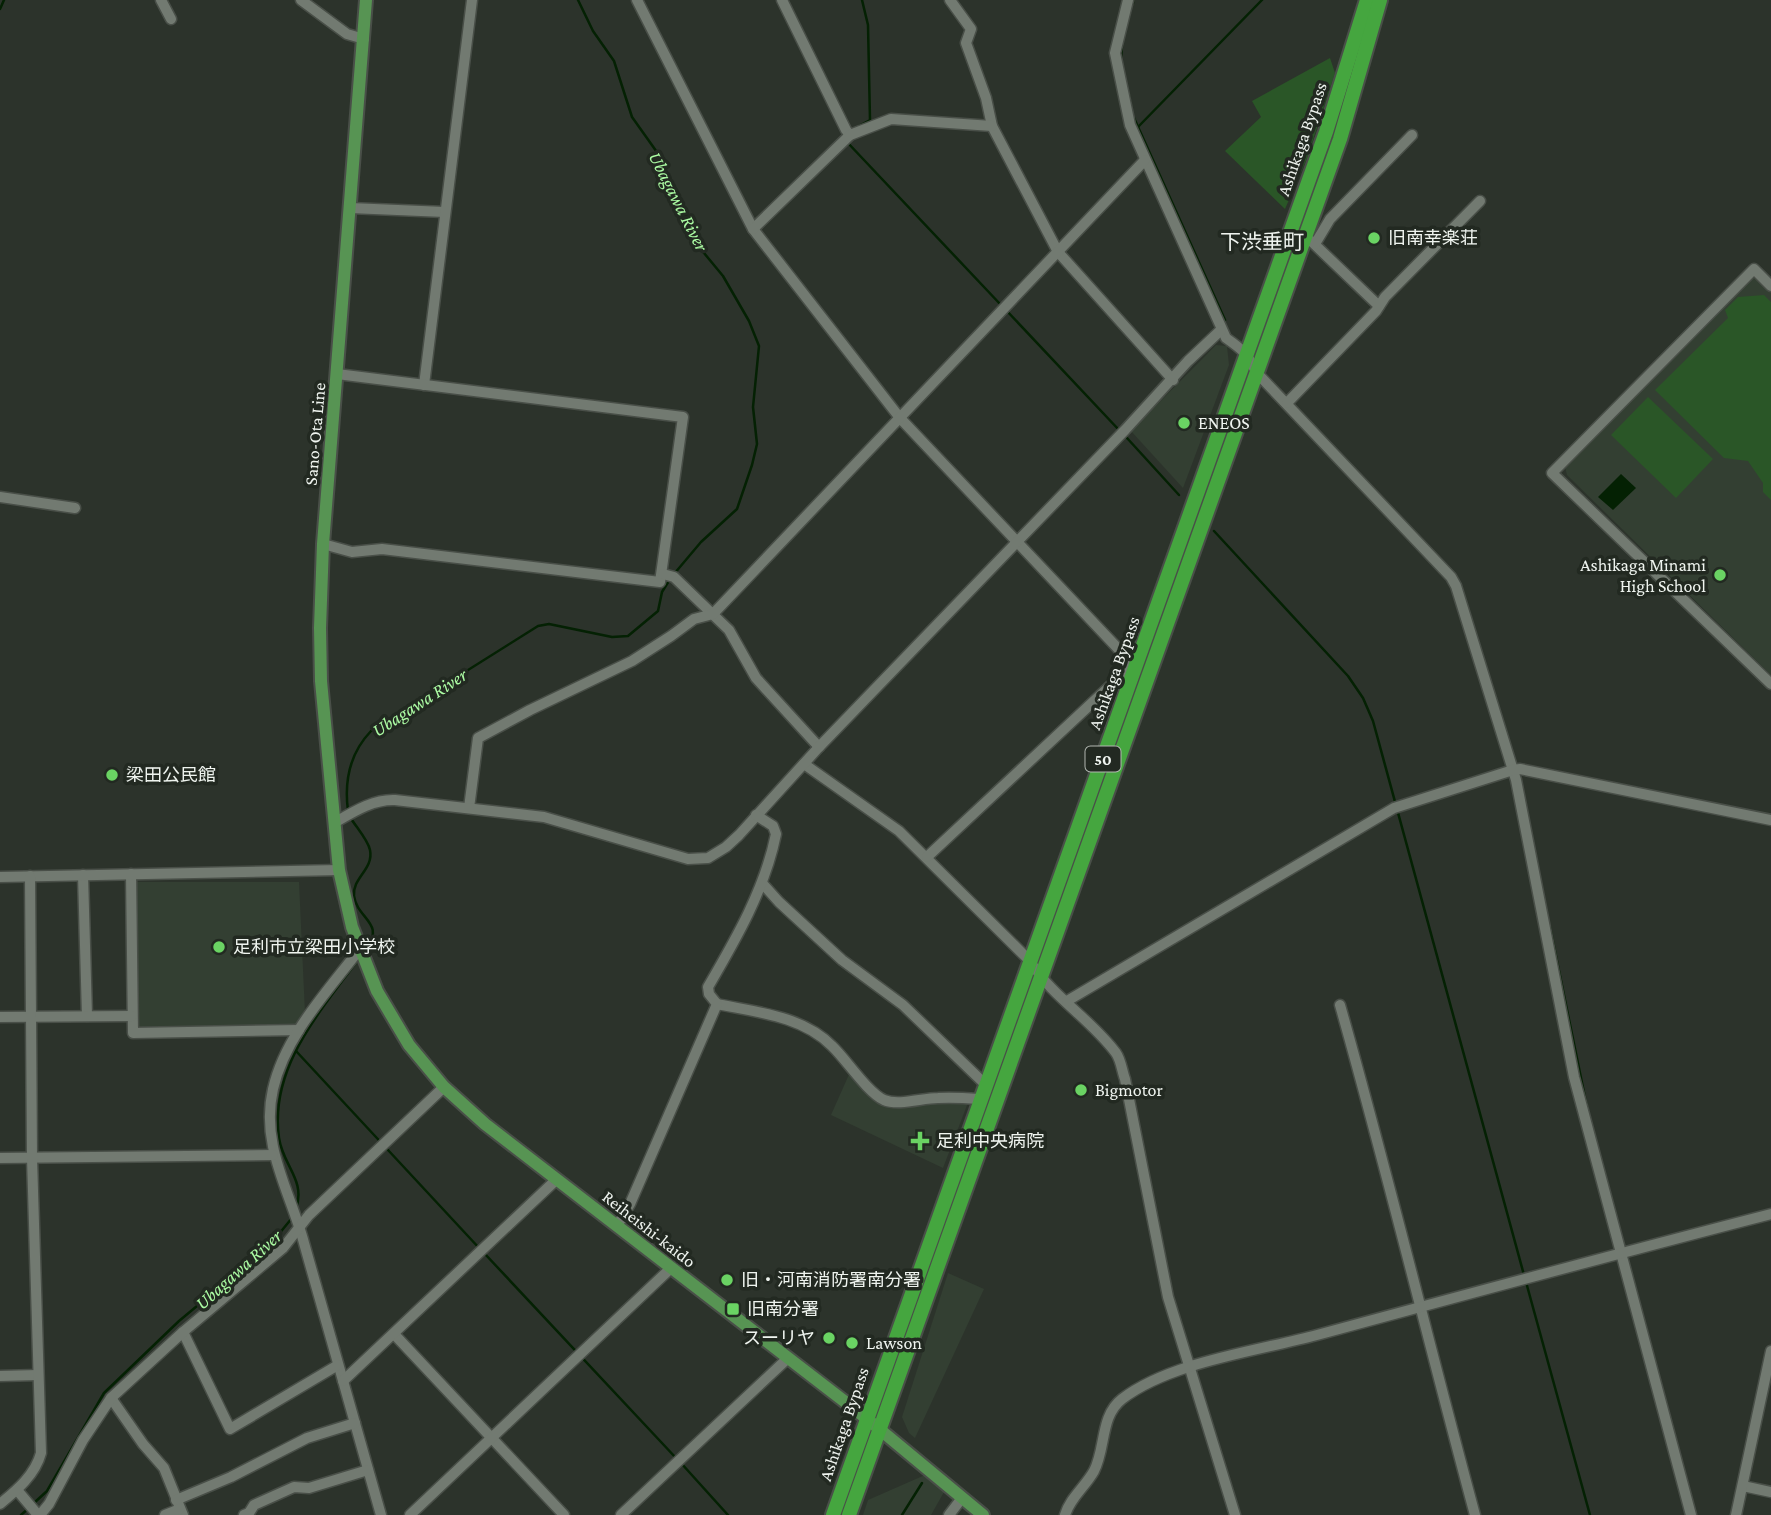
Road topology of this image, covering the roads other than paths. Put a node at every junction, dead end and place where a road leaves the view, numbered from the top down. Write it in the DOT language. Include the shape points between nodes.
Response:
graph roads {
  1 [pos="161,0"];
  2 [pos="301,0"];
  3 [pos="366,0"];
  4 [pos="472,0"];
  5 [pos="637,0"];
  6 [pos="782,0"];
  7 [pos="950,0"];
  8 [pos="1128,0"];
  9 [pos="1367,0"];
  10 [pos="1380,0"];
  11 [pos="171,19"];
  12 [pos="364,39"];
  13 [pos="992,127"];
  14 [pos="850,135"];
  15 [pos="1412,135"];
  16 [pos="1145,160"];
  17 [pos="1480,201"];
  18 [pos="350,208"];
  19 [pos="445,212"];
  20 [pos="753,229"];
  21 [pos="1309,242"];
  22 [pos="1058,252"];
  23 [pos="1771,286"];
  24 [pos="1379,306"];
  25 [pos="1222,330"];
  26 [pos="1247,354"];
  27 [pos="1256,372"];
  28 [pos="337,374"];
  29 [pos="1173,380"];
  30 [pos="424,385"];
  31 [pos="1287,403"];
  32 [pos="900,418"];
  33 [pos="0,497"];
  34 [pos="75,508"];
  35 [pos="1017,542"];
  36 [pos="323,544"];
  37 [pos="663,574"];
  38 [pos="713,614"];
  39 [pos="1129,676"];
  40 [pos="1771,684"];
  41 [pos="819,747"];
  42 [pos="804,764"];
  43 [pos="1513,770"];
  44 [pos="469,808"];
  45 [pos="756,815"];
  46 [pos="1771,820"];
  47 [pos="338,821"];
  48 [pos="927,857"];
  49 [pos="339,870"];
  50 [pos="131,874"];
  51 [pos="83,875"];
  52 [pos="30,876"];
  53 [pos="0,877"];
  54 [pos="762,883"];
  55 [pos="361,955"];
  56 [pos="1030,961"];
  57 [pos="1040,978"];
  58 [pos="1067,1001"];
  59 [pos="717,1004"];
  60 [pos="1340,1005"];
  61 [pos="87,1016"];
  62 [pos="132,1016"];
  63 [pos="0,1017"];
  64 [pos="31,1017"];
  65 [pos="299,1030"];
  66 [pos="444,1087"];
  67 [pos="983,1092"];
  68 [pos="273,1154"];
  69 [pos="0,1158"];
  70 [pos="32,1158"];
  71 [pos="556,1180"];
  72 [pos="1771,1214"];
  73 [pos="299,1223"];
  74 [pos="617,1226"];
  75 [pos="1620,1253"];
  76 [pos="671,1268"];
  77 [pos="1419,1307"];
  78 [pos="183,1332"];
  79 [pos="394,1334"];
  80 [pos="1771,1351"];
  81 [pos="787,1359"];
  82 [pos="338,1365"];
  83 [pos="1190,1367"];
  84 [pos="38,1375"];
  85 [pos="0,1376"];
  86 [pos="343,1381"];
  87 [pos="111,1398"];
  88 [pos="866,1418"];
  89 [pos="355,1423"];
  90 [pos="879,1429"];
  91 [pos="492,1439"];
  92 [pos="368,1470"];
  93 [pos="1743,1486"];
  94 [pos="17,1490"];
  95 [pos="1771,1492"];
  96 [pos="0,1504"];
  97 [pos="966,1506"];
  98 [pos="180,1508"];
  99 [pos="249,1513"];
  100 [pos="38,1515"];
  101 [pos="165,1515"];
  102 [pos="381,1515"];
  103 [pos="411,1515"];
  104 [pos="564,1515"];
  105 [pos="621,1515"];
  106 [pos="833,1515"];
  107 [pos="849,1515"];
  108 [pos="949,1515"];
  109 [pos="983,1515"];
  110 [pos="1065,1515"];
  111 [pos="1236,1515"];
  112 [pos="1475,1515"];
  113 [pos="1691,1515"];
  114 [pos="1736,1515"];
  1 -- 11 [label="street"];
  2 -- 12 [label="street" via="347,34"];
  3 -- 12 [label="main road, Sano-Ota Line"];
  4 -- 19 [label="street"];
  5 -- 20 [label="street"];
  6 -- 14 [label="street"];
  7 -- 13 [label="street" via="971,29 966,43"];
  8 -- 16 [label="street" via="1115,53 1130,125"];
  9 -- 26 [label="highway, Ashikaga Bypass / 50" via="1326,132"];
  10 -- 21 [label="highway, Ashikaga Bypass / 50"];
  12 -- 18 [label="main road, Sano-Ota Line"];
  13 -- 14 [label="street" via="891,119"];
  13 -- 22 [label="street"];
  14 -- 20 [label="street"];
  15 -- 21 [label="street"];
  16 -- 22 [label="street"];
  16 -- 25 [label="street"];
  17 -- 24 [label="street"];
  18 -- 19 [label="street"];
  18 -- 28 [label="main road, Sano-Ota Line"];
  19 -- 30 [label="street"];
  20 -- 32 [label="street"];
  21 -- 24 [label="street"];
  21 -- 27 [label="highway, Ashikaga Bypass / 50"];
  22 -- 29 [label="street"];
  22 -- 32 [label="street"];
  23 -- 40 [label="street" via="1754,269 1552,473"];
  24 -- 31 [label="street"];
  25 -- 26 [label="street"];
  25 -- 29 [label="street"];
  26 -- 27 [label="street"];
  26 -- 39 [label="highway, Ashikaga Bypass / 50"];
  27 -- 31 [label="street"];
  27 -- 57 [label="highway, Ashikaga Bypass / 50"];
  28 -- 30 [label="street"];
  28 -- 36 [label="main road, Sano-Ota Line"];
  29 -- 35 [label="street"];
  30 -- 37 [label="street" via="683,417"];
  31 -- 43 [label="street" via="1451,577"];
  32 -- 35 [label="street"];
  32 -- 38 [label="street"];
  33 -- 34 [label="street"];
  35 -- 39 [label="street" via="1126,657"];
  35 -- 41 [label="street"];
  36 -- 37 [label="street" via="352,552 382,549 660,582"];
  36 -- 47 [label="main road, Sano-Ota Line" via="321,681"];
  37 -- 38 [label="street" via="674,577"];
  38 -- 41 [label="street" via="729,630 756,678"];
  38 -- 44 [label="street" via="694,619 632,661 478,738"];
  39 -- 48 [label="street"];
  39 -- 56 [label="highway, Ashikaga Bypass / 50"];
  41 -- 42 [label="street"];
  42 -- 45 [label="street"];
  42 -- 48 [label="street" via="891,824"];
  43 -- 46 [label="street"];
  43 -- 58 [label="street" via="1394,808"];
  43 -- 75 [label="street" via="1574,1077"];
  44 -- 45 [label="street" via="544,817 699,859 726,847"];
  44 -- 47 [label="street" via="385,800"];
  45 -- 54 [label="street" via="773,826 776,834"];
  47 -- 49 [label="main road, Sano-Ota Line"];
  48 -- 56 [label="street"];
  49 -- 50 [label="street"];
  49 -- 55 [label="main road, Sano-Ota Line"];
  50 -- 51 [label="street"];
  50 -- 62 [label="street"];
  51 -- 52 [label="street"];
  51 -- 61 [label="street"];
  52 -- 53 [label="street"];
  52 -- 64 [label="street"];
  54 -- 59 [label="street" via="708,987"];
  54 -- 67 [label="street" via="842,960 939,1037"];
  55 -- 65 [label="street"];
  55 -- 66 [label="main road, Reiheishi-kaido" via="397,1027"];
  56 -- 57 [label="street"];
  56 -- 67 [label="highway, Ashikaga Bypass / 50"];
  57 -- 58 [label="street"];
  57 -- 90 [label="highway, Ashikaga Bypass / 50"];
  58 -- 83 [label="street" via="1118,1055 1168,1297"];
  59 -- 67 [label="street" via="796,1022 815,1032 883,1100"];
  59 -- 74 [label="street"];
  60 -- 77 [label="street" via="1385,1163"];
  61 -- 62 [label="street"];
  61 -- 64 [label="street"];
  62 -- 65 [label="street" via="133,1033"];
  63 -- 64 [label="street"];
  64 -- 70 [label="street"];
  65 -- 68 [label="street" via="273,1088"];
  66 -- 71 [label="main road, Reiheishi-kaido"];
  66 -- 73 [label="street"];
  67 -- 88 [label="highway, Ashikaga Bypass / 50"];
  68 -- 70 [label="street"];
  68 -- 73 [label="street"];
  69 -- 70 [label="street"];
  70 -- 84 [label="street"];
  71 -- 74 [label="main road, Reiheishi-kaido"];
  71 -- 79 [label="street"];
  72 -- 75 [label="street"];
  73 -- 78 [label="street" via="283,1248"];
  73 -- 82 [label="street"];
  74 -- 76 [label="main road, Reiheishi-kaido"];
  75 -- 77 [label="street"];
  75 -- 113 [label="street"];
  76 -- 81 [label="main road, Reiheishi-kaido"];
  76 -- 91 [label="street"];
  77 -- 83 [label="street"];
  77 -- 112 [label="street"];
  78 -- 82 [label="street" via="230,1429"];
  78 -- 87 [label="street"];
  79 -- 86 [label="street"];
  79 -- 91 [label="street"];
  80 -- 93 [label="street"];
  81 -- 88 [label="main road, Reiheishi-kaido"];
  81 -- 105 [label="street"];
  82 -- 86 [label="street"];
  83 -- 110 [label="street" via="1120,1401 1108,1417 1093,1471"];
  83 -- 111 [label="street"];
  84 -- 85 [label="street"];
  84 -- 94 [label="street" via="41,1454"];
  86 -- 89 [label="street"];
  87 -- 98 [label="street" via="164,1468"];
  87 -- 100 [label="street" via="49,1504"];
  88 -- 90 [label="main road, Reiheishi-kaido"];
  88 -- 106 [label="highway, Ashikaga Bypass / 50"];
  89 -- 92 [label="street"];
  89 -- 98 [label="street" via="307,1438"];
  90 -- 97 [label="main road, Reiheishi-kaido"];
  90 -- 107 [label="highway, Ashikaga Bypass / 50"];
  91 -- 103 [label="street"];
  91 -- 104 [label="street"];
  92 -- 99 [label="street" via="309,1488 294,1487 254,1506"];
  92 -- 102 [label="street"];
  93 -- 95 [label="street"];
  93 -- 114 [label="street"];
  94 -- 96 [label="street"];
  94 -- 100 [label="street"];
  97 -- 108 [label="street"];
  97 -- 109 [label="main road, Reiheishi-kaido"];
  98 -- 101 [label="street"];
}
